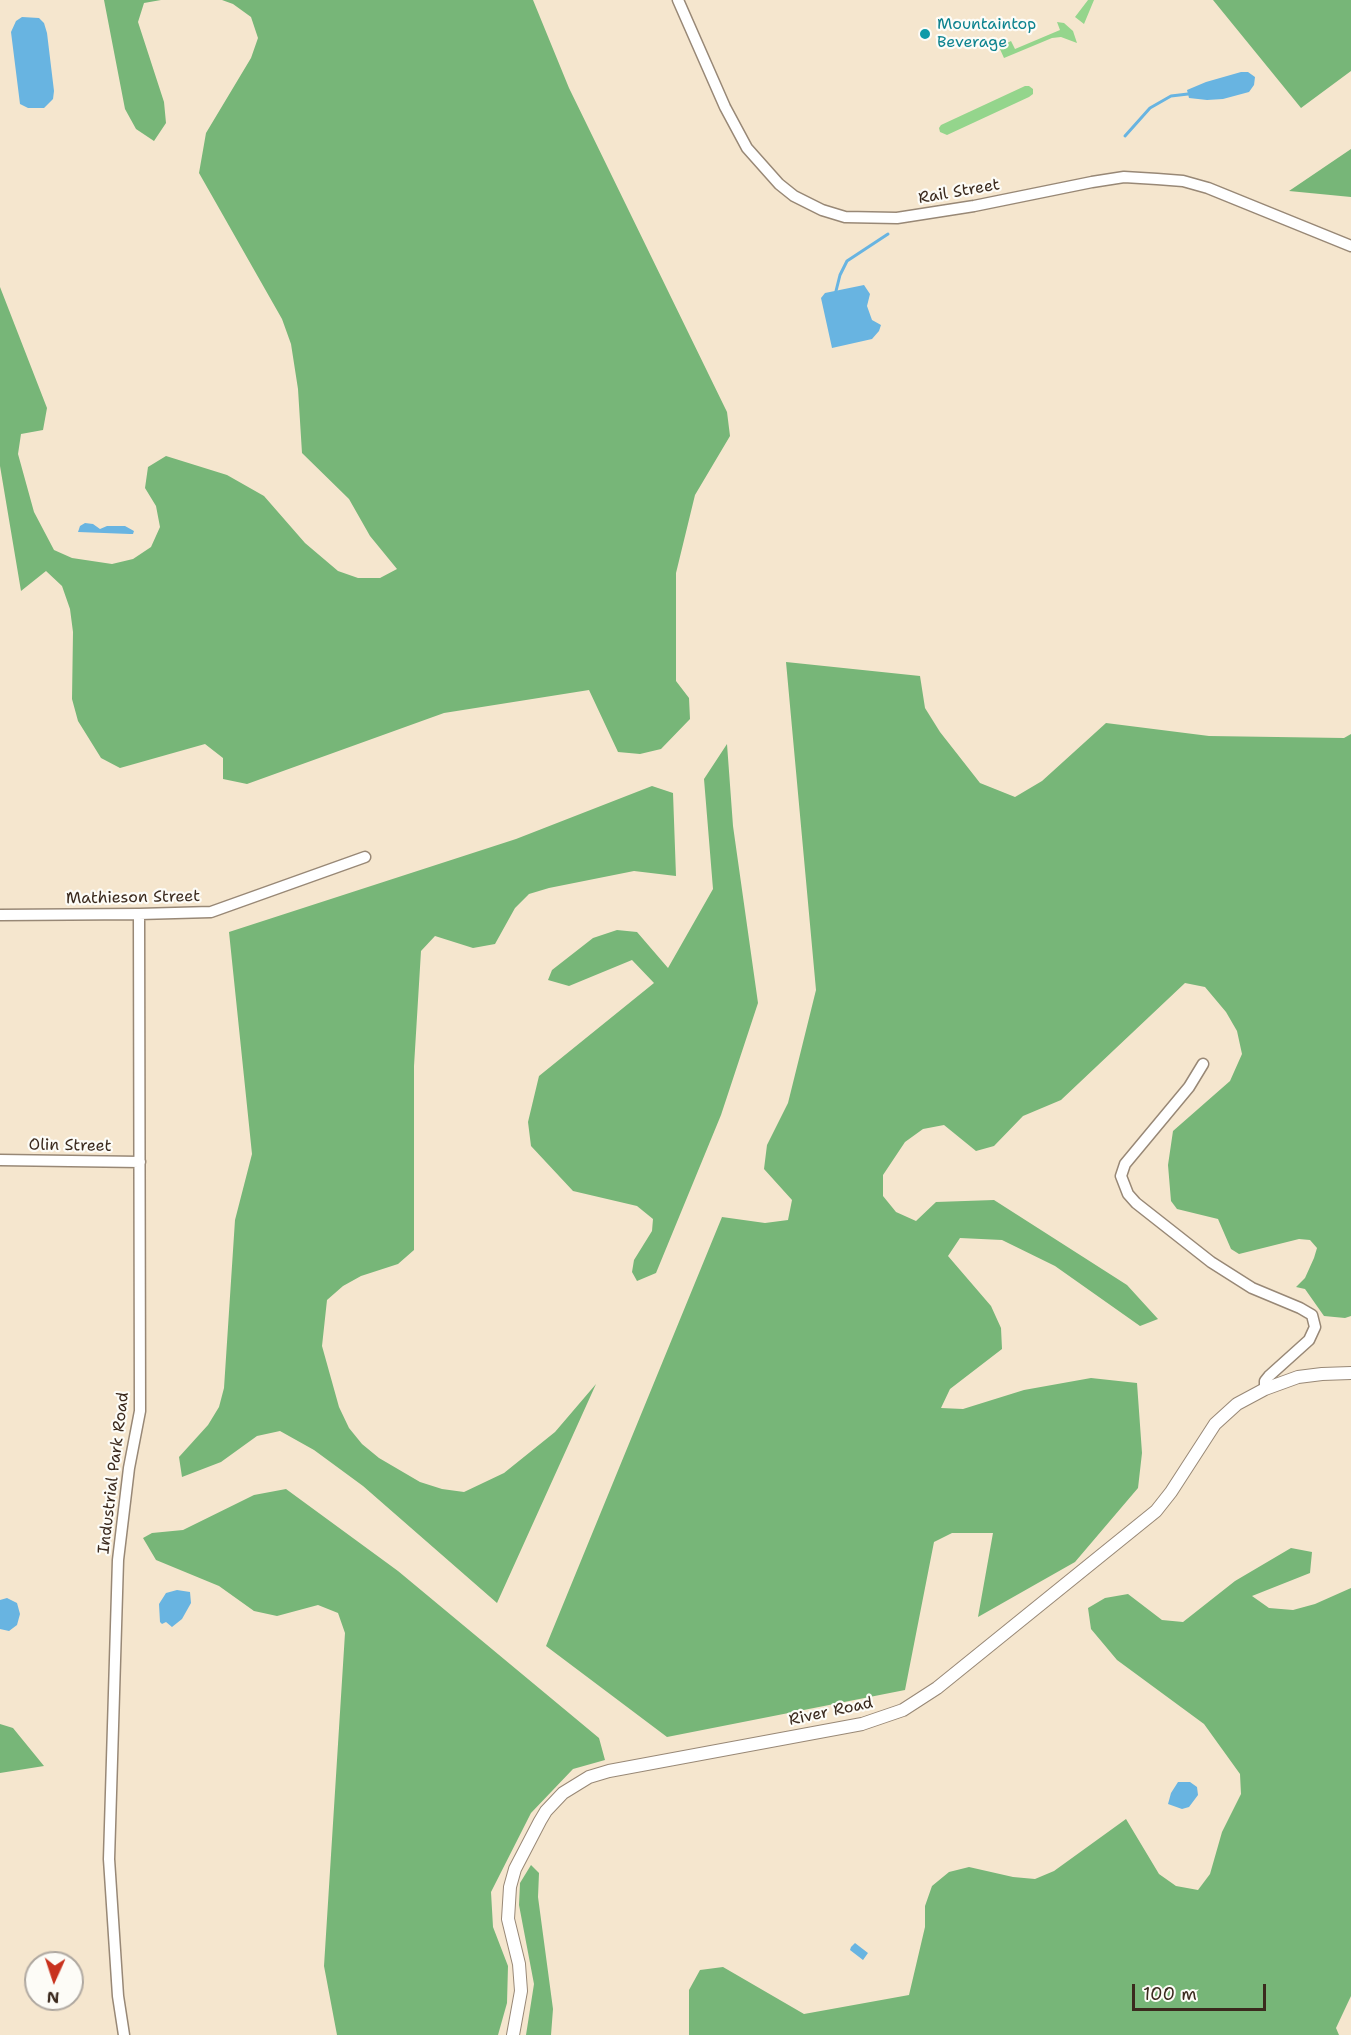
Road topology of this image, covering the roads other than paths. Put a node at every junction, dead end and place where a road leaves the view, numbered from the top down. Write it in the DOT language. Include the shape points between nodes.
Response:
graph roads {
  1 [pos="678,0"];
  2 [pos="1351,246"];
  3 [pos="365,857"];
  4 [pos="139,914"];
  5 [pos="0,915"];
  6 [pos="1203,1064"];
  7 [pos="0,1160"];
  8 [pos="140,1162"];
  9 [pos="1351,1374"];
  10 [pos="1264,1389"];
  11 [pos="124,2035"];
  12 [pos="513,2035"];
  1 -- 2 [label="street, Rail Street" via="747,148 779,184 822,210 845,217 897,218 1124,177 1156,179 1208,188"];
  3 -- 4 [label="street, Mathieson Street" via="211,912"];
  4 -- 5 [label="street, Mathieson Street"];
  4 -- 8 [label="street, Industrial Park Road"];
  6 -- 10 [label="street" via="1189,1087 1125,1164 1121,1176 1136,1203 1211,1262 1252,1288 1312,1315 1315,1327 1309,1340 1269,1376"];
  7 -- 8 [label="street, Olin Street"];
  8 -- 11 [label="street, Industrial Park Road" via="140,1411 127,1478 118,1560 108,1859"];
  9 -- 10 [label="street, River Road" via="1298,1377"];
  10 -- 12 [label="street, River Road" via="1215,1424 1155,1511 920,1700 862,1724 609,1771 589,1777 563,1793 540,1821 510,1887 508,1919 521,1991"];
}
